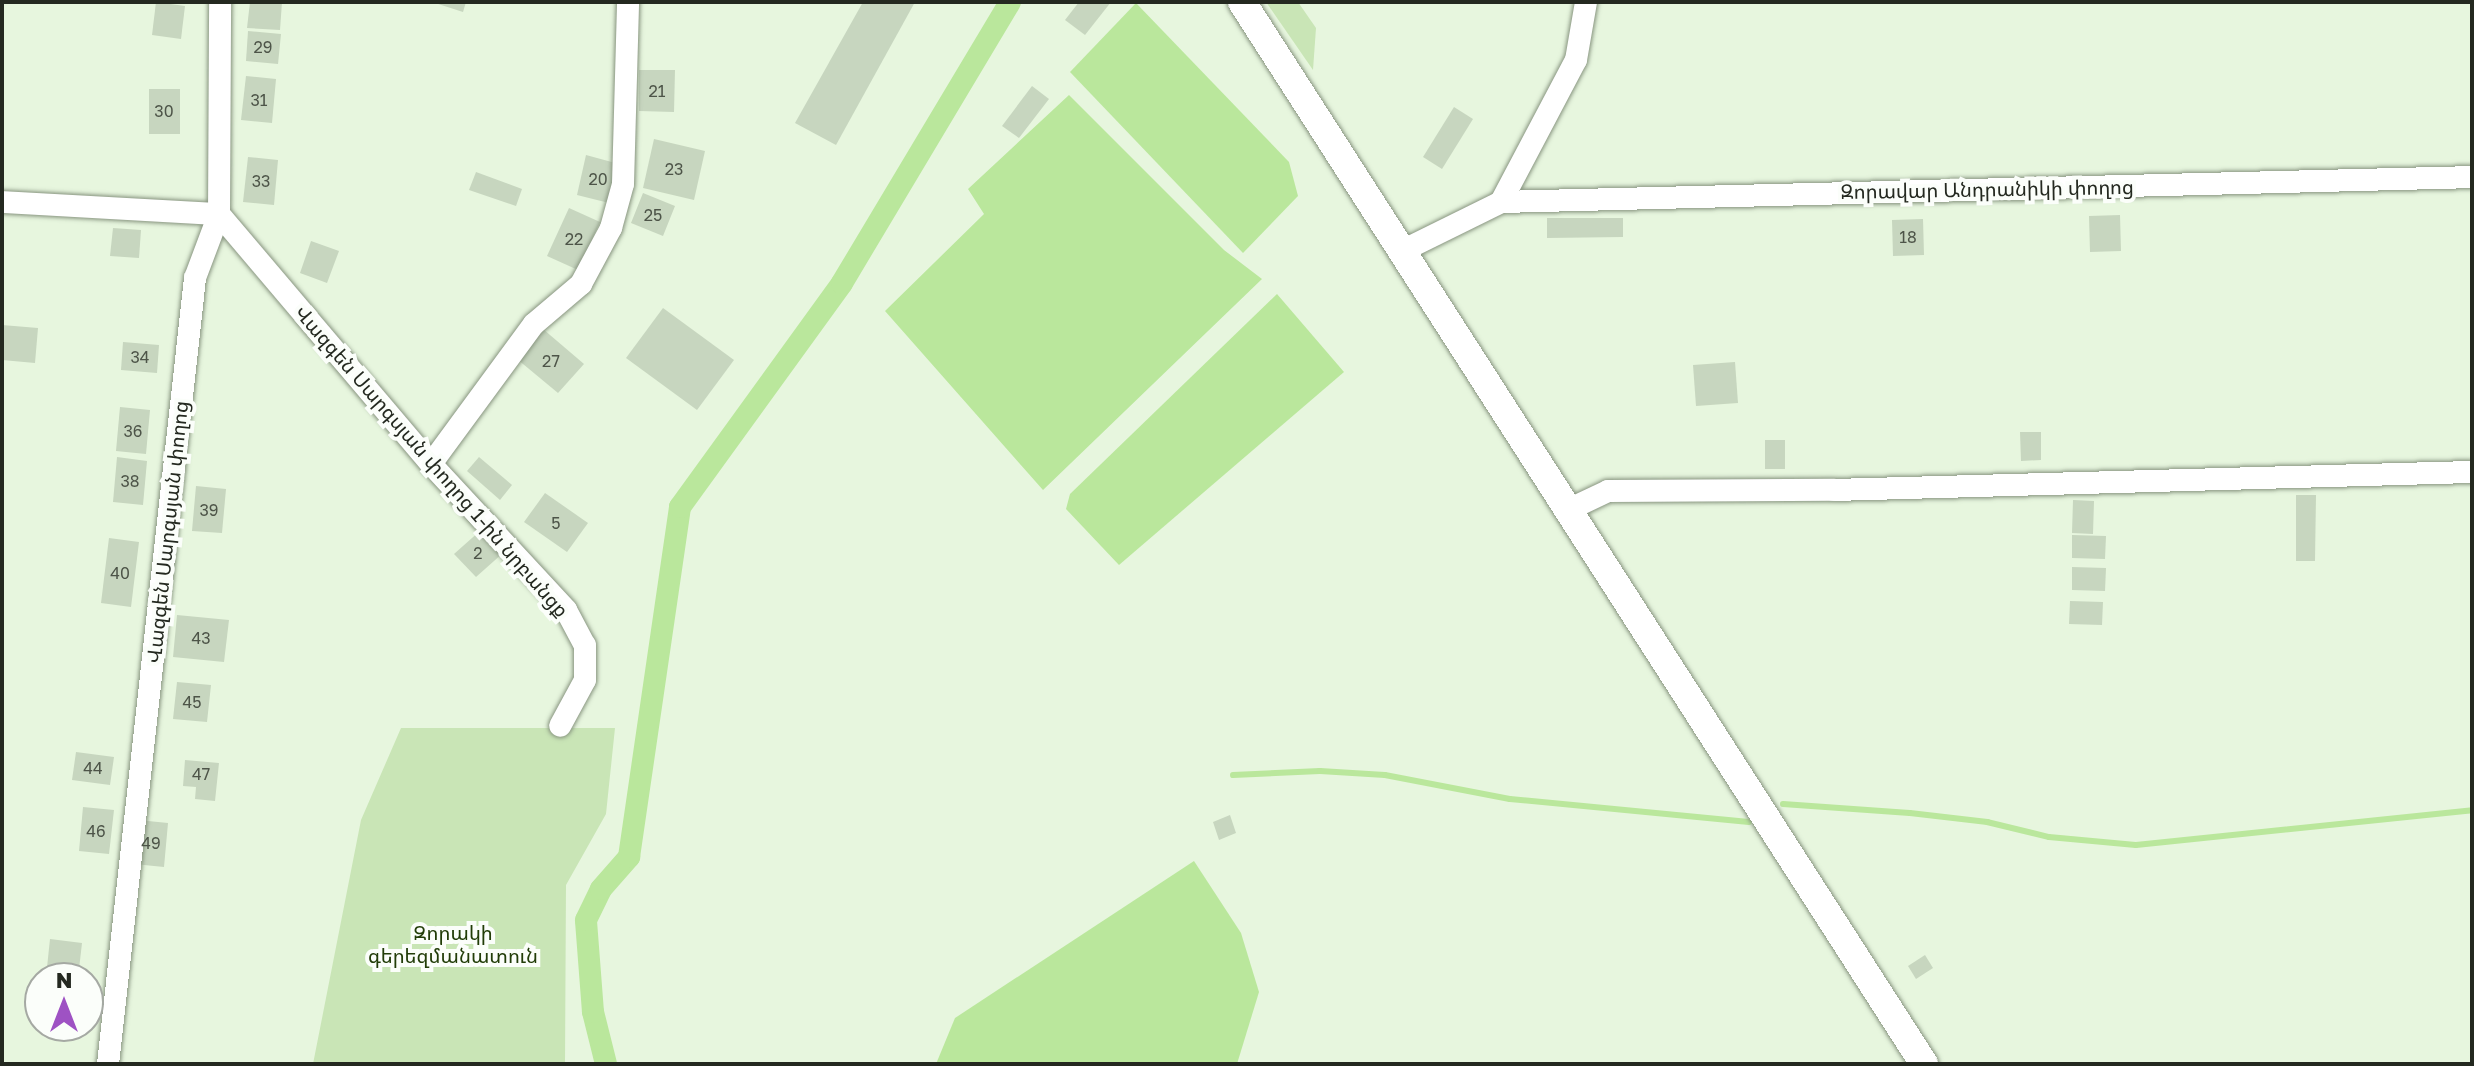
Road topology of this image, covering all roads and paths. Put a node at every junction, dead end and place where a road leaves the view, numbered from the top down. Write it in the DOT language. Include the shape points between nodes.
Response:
graph roads {
  1 [pos="220,2"];
  2 [pos="628,2"];
  3 [pos="1242,2"];
  4 [pos="1586,2"];
  5 [pos="2472,177"];
  6 [pos="2,202"];
  7 [pos="1501,202"];
  8 [pos="219,214"];
  9 [pos="1404,250"];
  10 [pos="431,464"];
  11 [pos="2472,472"];
  12 [pos="1568,510"];
  13 [pos="560,726"];
  14 [pos="108,1064"];
  15 [pos="1924,1064"];
  1 -- 8 [label="street, Վազգեն Սարգսյան փողոց"];
  2 -- 10 [label="street" via="623,184 611,228 581,284 534,324"];
  3 -- 9 [label="main road"];
  4 -- 7 [label="street" via="1576,60"];
  5 -- 7 [label="street, Զորավար Անդրանիկի փողոց"];
  6 -- 8 [label="street"];
  7 -- 9 [label="street"];
  8 -- 10 [label="street, Վազգեն Սարգսյան փողոց 1-ին նրբանցք"];
  8 -- 14 [label="street, Վազգեն Սարգսյան փողոց" via="195,278"];
  9 -- 12 [label="main road"];
  10 -- 13 [label="street, Վազգեն Սարգսյան փողոց 1-ին նրբանցք" via="566,610 585,645 585,680"];
  11 -- 12 [label="street" via="1608,491"];
  12 -- 15 [label="main road"];
}
